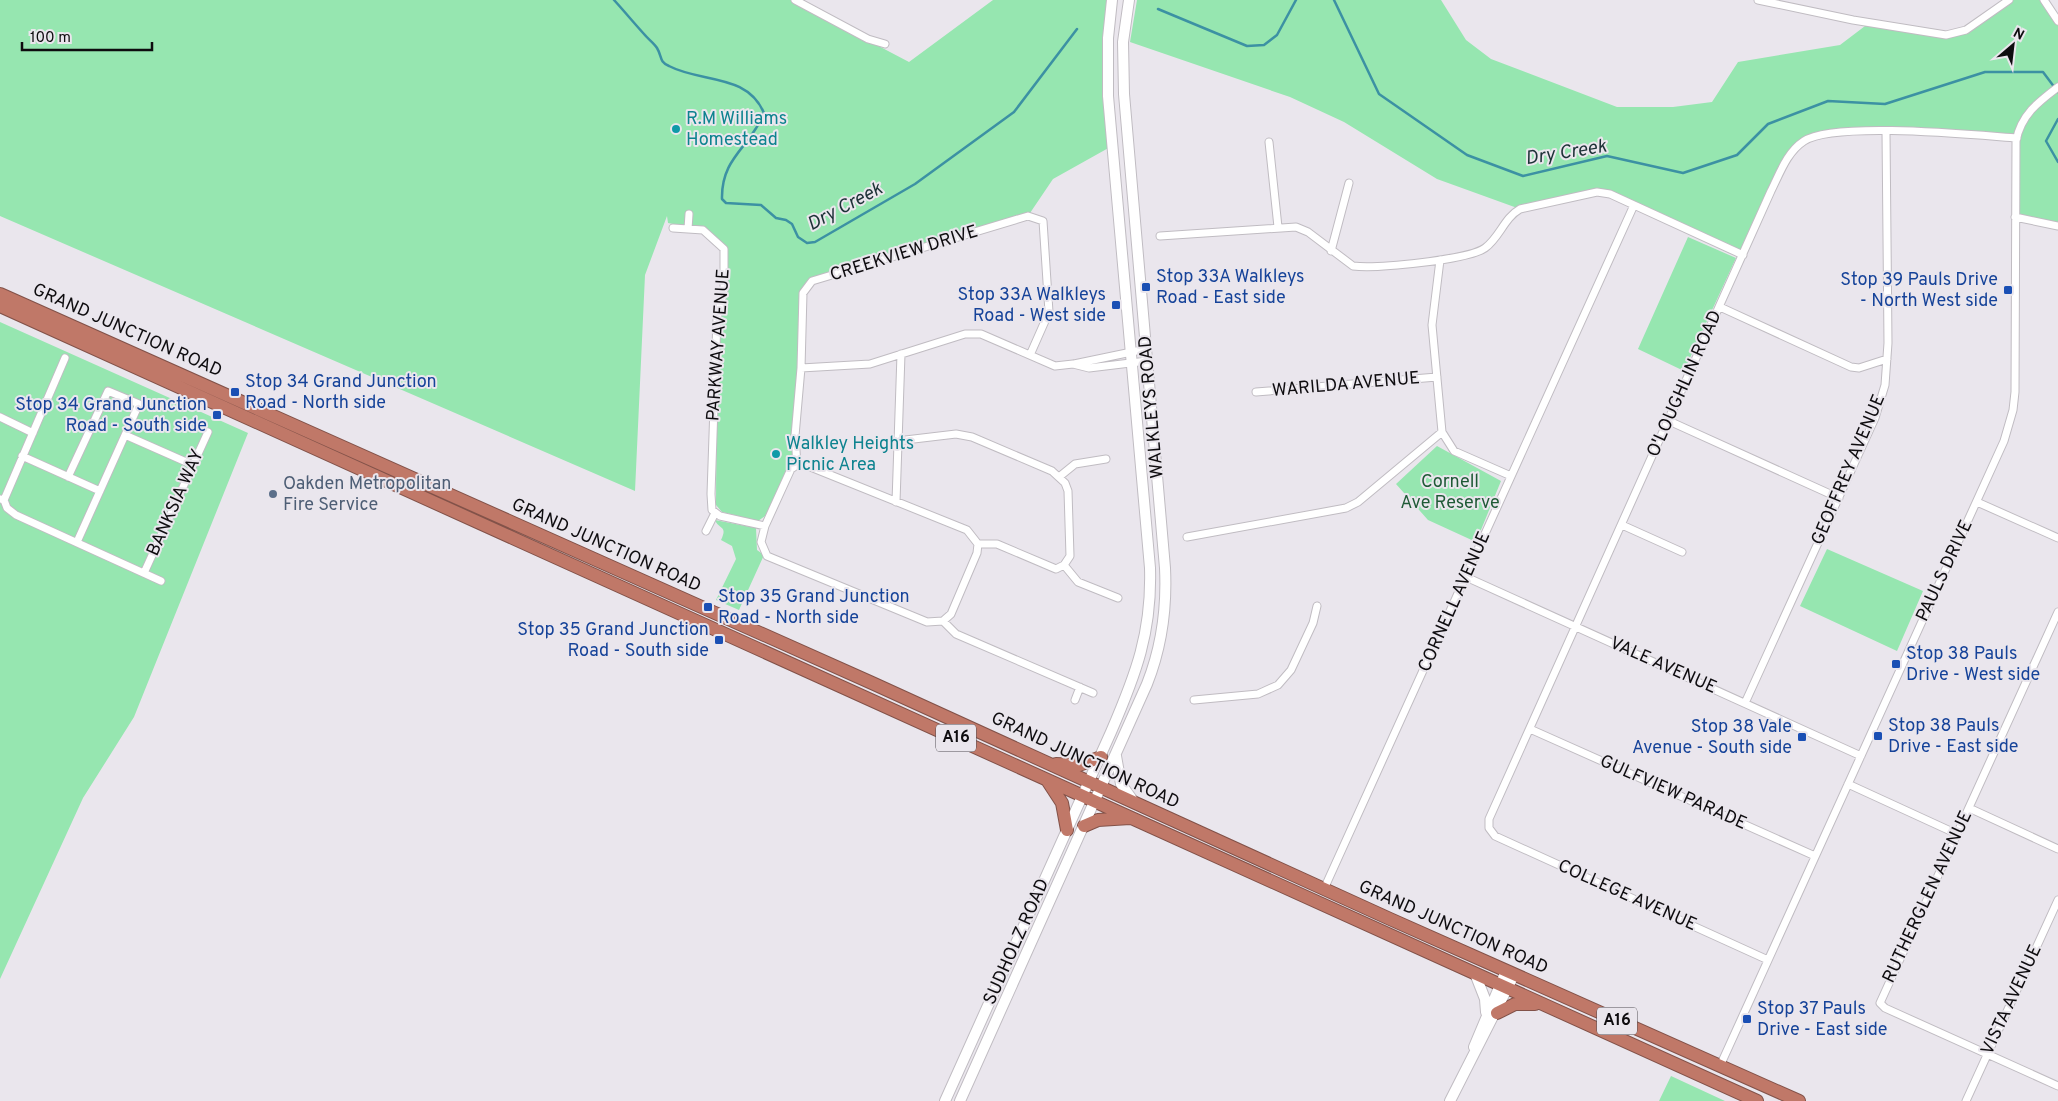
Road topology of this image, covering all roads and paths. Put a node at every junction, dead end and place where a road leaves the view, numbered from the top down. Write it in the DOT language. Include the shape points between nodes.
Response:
graph roads {
  1 [pos="795,0"];
  2 [pos="1112,0"];
  3 [pos="1129,0"];
  4 [pos="1758,0"];
  5 [pos="2008,0"];
  6 [pos="2044,0"];
  7 [pos="2058,21"];
  8 [pos="885,44"];
  9 [pos="2058,87"];
  10 [pos="1886,132"];
  11 [pos="2017,138"];
  12 [pos="1269,142"];
  13 [pos="1349,183"];
  14 [pos="1634,205"];
  15 [pos="689,214"];
  16 [pos="2016,217"];
  17 [pos="2058,226"];
  18 [pos="1278,227"];
  19 [pos="673,228"];
  20 [pos="688,229"];
  21 [pos="1160,236"];
  22 [pos="1331,251"];
  23 [pos="1744,255"];
  24 [pos="1440,260"];
  25 [pos="0,294"];
  26 [pos="0,306"];
  27 [pos="1720,307"];
  28 [pos="1146,349"];
  29 [pos="1131,351"];
  30 [pos="900,354"];
  31 [pos="1030,355"];
  32 [pos="65,358"];
  33 [pos="1887,359"];
  34 [pos="1147,361"];
  35 [pos="1073,364"];
  36 [pos="1132,364"];
  37 [pos="801,368"];
  38 [pos="1437,377"];
  39 [pos="1256,392"];
  40 [pos="250,406"];
  41 [pos="0,417"];
  42 [pos="255,421"];
  43 [pos="1669,421"];
  44 [pos="208,432"];
  45 [pos="1442,432"];
  46 [pos="33,433"];
  47 [pos="125,435"];
  48 [pos="897,440"];
  49 [pos="22,456"];
  50 [pos="1106,459"];
  51 [pos="193,464"];
  52 [pos="797,465"];
  53 [pos="1511,476"];
  54 [pos="68,477"];
  55 [pos="1059,477"];
  56 [pos="100,491"];
  57 [pos="1839,498"];
  58 [pos="2,500"];
  59 [pos="896,502"];
  60 [pos="1977,502"];
  61 [pos="715,513"];
  62 [pos="1622,525"];
  63 [pos="765,526"];
  64 [pos="706,531"];
  65 [pos="1187,537"];
  66 [pos="2058,538"];
  67 [pos="77,542"];
  68 [pos="978,544"];
  69 [pos="1682,552"];
  70 [pos="1064,565"];
  71 [pos="144,573"];
  72 [pos="1466,577"];
  73 [pos="161,580"];
  74 [pos="1118,598"];
  75 [pos="1316,606"];
  76 [pos="2058,612"];
  77 [pos="943,621"];
  78 [pos="1576,627"];
  79 [pos="1080,687"];
  80 [pos="1093,693"];
  81 [pos="1075,700"];
  82 [pos="1194,700"];
  83 [pos="1745,703"];
  84 [pos="1530,729"];
  85 [pos="1116,755"];
  86 [pos="1860,756"];
  87 [pos="1101,757"];
  88 [pos="1049,764"];
  89 [pos="1045,778"];
  90 [pos="1089,783"];
  91 [pos="1848,784"];
  92 [pos="1101,788"];
  93 [pos="1083,796"];
  94 [pos="1095,801"];
  95 [pos="1136,804"];
  96 [pos="1968,808"];
  97 [pos="1132,818"];
  98 [pos="1084,826"];
  99 [pos="1488,828"];
  100 [pos="1067,830"];
  101 [pos="1957,834"];
  102 [pos="2058,849"];
  103 [pos="1815,856"];
  104 [pos="1324,889"];
  105 [pos="2058,900"];
  106 [pos="1318,903"];
  107 [pos="1768,960"];
  108 [pos="1510,973"];
  109 [pos="1476,976"];
  110 [pos="1503,988"];
  111 [pos="1540,1005"];
  112 [pos="1491,1014"];
  113 [pos="1987,1054"];
  114 [pos="1720,1066"];
  115 [pos="1713,1082"];
  116 [pos="2058,1086"];
  117 [pos="945,1101"];
  118 [pos="960,1101"];
  119 [pos="1450,1101"];
  120 [pos="1757,1101"];
  121 [pos="1799,1101"];
  122 [pos="1966,1101"];
  1 -- 8 [label="street" via="868,39"];
  2 -- 29 [label="main road, WALKLEYS ROAD" via="1108,96"];
  3 -- 28 [label="main road, WALKLEYS ROAD" via="1124,42 1124,94"];
  4 -- 5 [label="street" via="1946,35 1966,30"];
  6 -- 7 [label="street"];
  9 -- 11 [label="street, PAULS DRIVE" via="2027,114"];
  10 -- 11 [label="street, O'LOUGHLIN ROAD"];
  10 -- 23 [label="street, O'LOUGHLIN ROAD" via="1826,132 1808,138 1796,147 1779,174"];
  10 -- 33 [label="street, GEOFFREY AVENUE"];
  11 -- 16 [label="street, PAULS DRIVE"];
  12 -- 18 [label="street"];
  13 -- 22 [label="street"];
  14 -- 23 [label="street"];
  14 -- 24 [label="street" via="1597,192 1525,208 1512,214 1497,238 1486,248 1469,256"];
  14 -- 53 [label="street, CORNELL AVENUE"];
  15 -- 20 [label="street"];
  16 -- 17 [label="street"];
  16 -- 60 [label="street, PAULS DRIVE" via="2013,410 2004,441"];
  18 -- 21 [label="street"];
  18 -- 22 [label="street" via="1300,227"];
  19 -- 20 [label="street, PARKWAY AVENUE"];
  20 -- 61 [label="street, PARKWAY AVENUE" via="703,230 724,249 724,290 717,318 711,486 711,505"];
  22 -- 24 [label="street" via="1358,267"];
  23 -- 27 [label="street, O'LOUGHLIN ROAD"];
  24 -- 38 [label="street" via="1432,325"];
  25 -- 40 [label="highway, GRAND JUNCTION ROAD / A16"];
  26 -- 42 [label="highway, GRAND JUNCTION ROAD / A16"];
  27 -- 33 [label="street" via="1851,367 1859,368"];
  27 -- 43 [label="street, O'LOUGHLIN ROAD"];
  28 -- 29 [label="street"];
  28 -- 34 [label="main road, WALKLEYS ROAD"];
  29 -- 35 [label="street"];
  29 -- 36 [label="main road, WALKLEYS ROAD"];
  30 -- 31 [label="street" via="965,334 981,334"];
  30 -- 37 [label="street" via="870,364"];
  30 -- 48 [label="street"];
  31 -- 35 [label="street" via="1055,366"];
  31 -- 37 [label="street, CREEKVIEW DRIVE" via="1050,312 1050,297 1042,221 1028,216 812,281 802,293"];
  32 -- 46 [label="street"];
  33 -- 57 [label="street, GEOFFREY AVENUE" via="1880,406"];
  34 -- 36 [label="street"];
  34 -- 85 [label="main road, WALKLEYS ROAD" via="1166,613 1152,671"];
  35 -- 36 [label="street" via="1089,368"];
  36 -- 87 [label="main road, WALKLEYS ROAD" via="1150,568 1150,610 1136,671"];
  37 -- 52 [label="street, CREEKVIEW DRIVE" via="795,436"];
  38 -- 39 [label="street, WARILDA AVENUE"];
  38 -- 45 [label="street"];
  40 -- 42 [label="highway"];
  40 -- 88 [label="highway, GRAND JUNCTION ROAD / A16"];
  41 -- 46 [label="street"];
  42 -- 89 [label="highway, GRAND JUNCTION ROAD / A16"];
  43 -- 57 [label="street"];
  43 -- 62 [label="street, O'LOUGHLIN ROAD"];
  44 -- 51 [label="street, BANKSIA WAY"];
  45 -- 53 [label="street" via="1454,451"];
  45 -- 65 [label="street" via="1358,502 1346,508"];
  46 -- 49 [label="street"];
  47 -- 51 [label="street"];
  47 -- 54 [label="street" via="139,404 108,390"];
  47 -- 56 [label="street"];
  48 -- 55 [label="street" via="963,434"];
  48 -- 59 [label="street"];
  49 -- 54 [label="street"];
  49 -- 58 [label="street"];
  50 -- 55 [label="street" via="1075,464"];
  51 -- 71 [label="street, BANKSIA WAY"];
  52 -- 59 [label="street" via="808,466"];
  52 -- 63 [label="street" via="791,469"];
  53 -- 72 [label="street, CORNELL AVENUE"];
  54 -- 56 [label="street"];
  55 -- 70 [label="street" via="1068,491 1070,556"];
  56 -- 67 [label="street"];
  57 -- 83 [label="street, GEOFFREY AVENUE"];
  58 -- 67 [label="street" via="16,515"];
  59 -- 68 [label="street" via="967,530"];
  60 -- 66 [label="street"];
  60 -- 86 [label="street, PAULS DRIVE"];
  61 -- 63 [label="street"];
  61 -- 64 [label="street"];
  62 -- 69 [label="street"];
  62 -- 78 [label="street, O'LOUGHLIN ROAD"];
  63 -- 77 [label="street" via="761,542 768,556 927,622"];
  67 -- 71 [label="street"];
  68 -- 70 [label="street" via="997,544 1056,569"];
  68 -- 77 [label="street" via="951,614"];
  70 -- 74 [label="street" via="1078,582"];
  71 -- 73 [label="street"];
  72 -- 78 [label="street, VALE AVENUE"];
  72 -- 104 [label="street, CORNELL AVENUE"];
  75 -- 82 [label="street" via="1291,670 1278,685 1258,694"];
  76 -- 96 [label="street, RUTHERGLEN AVENUE"];
  77 -- 79 [label="street" via="956,634"];
  78 -- 83 [label="street, VALE AVENUE"];
  78 -- 84 [label="street, O'LOUGHLIN ROAD"];
  79 -- 80 [label="street"];
  79 -- 81 [label="street"];
  83 -- 86 [label="street, VALE AVENUE"];
  84 -- 99 [label="street, O'LOUGHLIN ROAD"];
  84 -- 103 [label="street, GULFVIEW PARADE"];
  85 -- 92 [label="main road, WALKLEYS ROAD"];
  85 -- 95 [label="main road" via="1122,784"];
  86 -- 91 [label="street, PAULS DRIVE"];
  87 -- 88 [label="highway" via="1078,764"];
  87 -- 90 [label="main road, WALKLEYS ROAD"];
  88 -- 90 [label="highway, GRAND JUNCTION ROAD / A16"];
  89 -- 93 [label="highway, GRAND JUNCTION ROAD / A16"];
  89 -- 100 [label="highway" via="1062,803"];
  90 -- 92 [label="highway, GRAND JUNCTION ROAD / A16"];
  90 -- 93 [label="main road, SUDHOLZ ROAD"];
  91 -- 101 [label="street"];
  91 -- 103 [label="street, PAULS DRIVE"];
  92 -- 94 [label="main road, WALKLEYS ROAD"];
  92 -- 95 [label="highway, GRAND JUNCTION ROAD / A16"];
  93 -- 94 [label="highway, GRAND JUNCTION ROAD / A16"];
  93 -- 100 [label="main road, SUDHOLZ ROAD"];
  94 -- 97 [label="highway, GRAND JUNCTION ROAD / A16"];
  94 -- 98 [label="main road, SUDHOLZ ROAD"];
  95 -- 104 [label="highway, GRAND JUNCTION ROAD / A16"];
  96 -- 101 [label="street, RUTHERGLEN AVENUE"];
  96 -- 102 [label="street"];
  97 -- 98 [label="highway" via="1098,820"];
  97 -- 106 [label="highway, GRAND JUNCTION ROAD / A16"];
  98 -- 118 [label="main road, SUDHOLZ ROAD"];
  99 -- 107 [label="street, COLLEGE AVENUE" via="1495,836"];
  100 -- 117 [label="main road, SUDHOLZ ROAD"];
  101 -- 113 [label="street, RUTHERGLEN AVENUE" via="1880,1003"];
  103 -- 107 [label="street, PAULS DRIVE"];
  104 -- 106 [label="highway"];
  104 -- 108 [label="highway, GRAND JUNCTION ROAD / A16"];
  105 -- 113 [label="street, VISTA AVENUE"];
  106 -- 109 [label="highway, GRAND JUNCTION ROAD / A16"];
  107 -- 114 [label="street, PAULS DRIVE"];
  108 -- 110 [label="main road"];
  108 -- 114 [label="highway, GRAND JUNCTION ROAD / A16"];
  109 -- 110 [label="highway, GRAND JUNCTION ROAD / A16"];
  109 -- 112 [label="main road"];
  110 -- 111 [label="highway, GRAND JUNCTION ROAD / A16"];
  110 -- 112 [label="main road"];
  111 -- 112 [label="highway" via="1515,1004"];
  111 -- 115 [label="highway, GRAND JUNCTION ROAD / A16"];
  112 -- 119 [label="main road"];
  113 -- 116 [label="street, RUTHERGLEN AVENUE"];
  113 -- 122 [label="street, VISTA AVENUE"];
  114 -- 115 [label="highway"];
  114 -- 121 [label="highway, GRAND JUNCTION ROAD / A16"];
  115 -- 120 [label="highway, GRAND JUNCTION ROAD / A16"];
}
